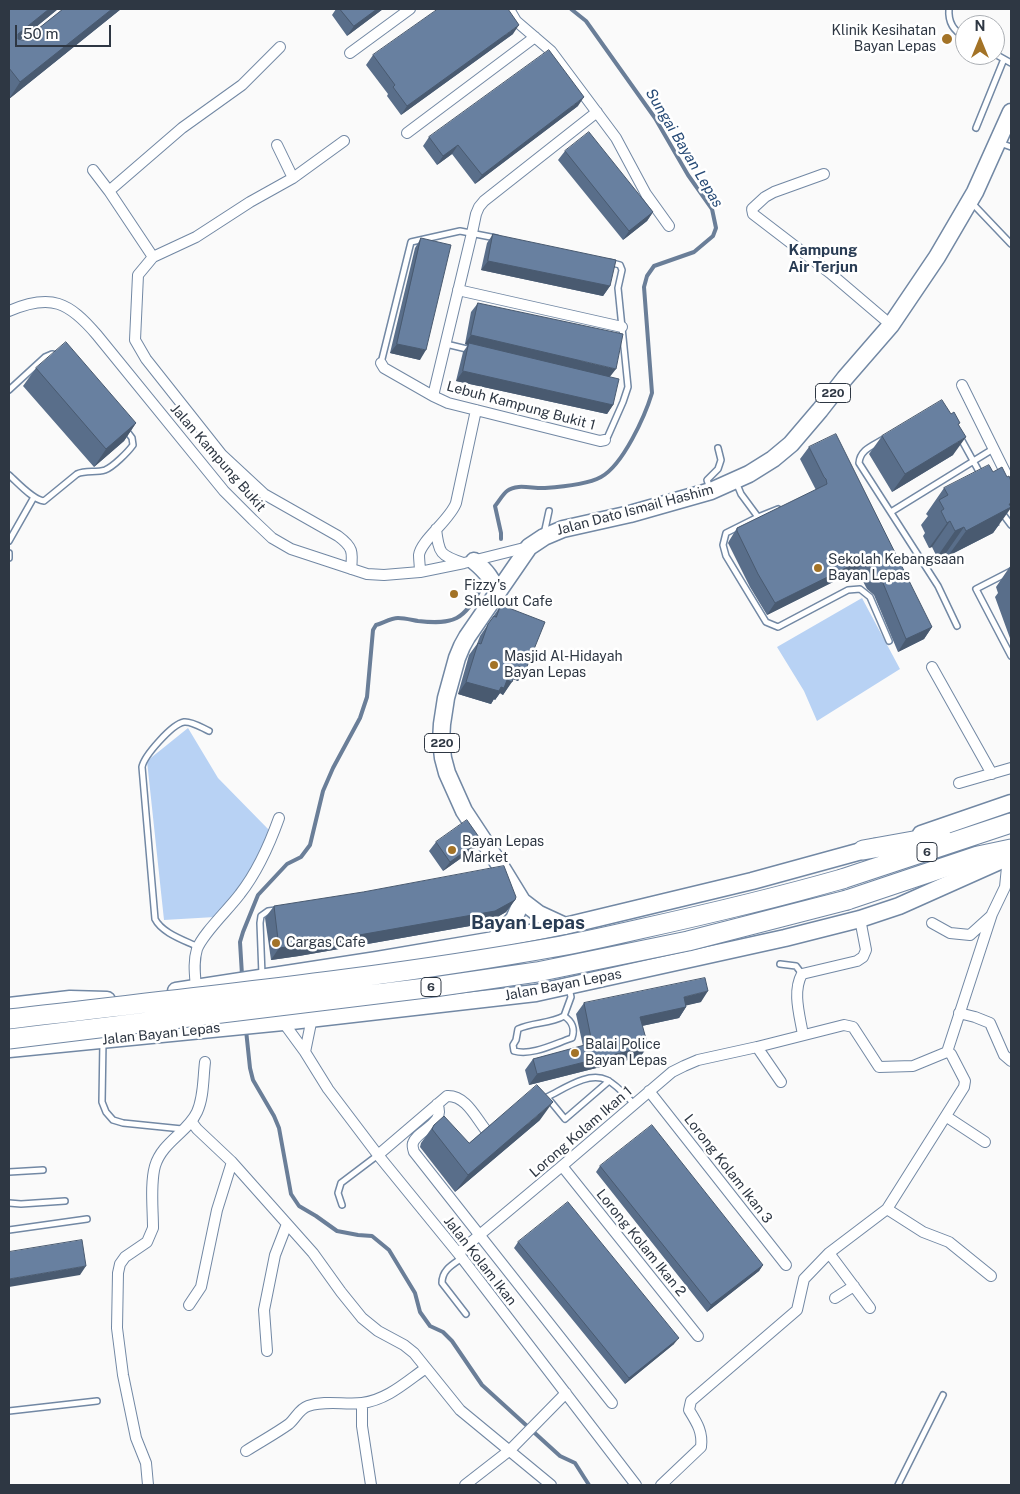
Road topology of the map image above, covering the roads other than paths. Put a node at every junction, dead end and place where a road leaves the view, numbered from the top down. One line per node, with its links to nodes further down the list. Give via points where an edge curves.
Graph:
1 (410, 9): 7 (street)
2 (509, 9): 5 (street, via 516,21)
3 (948, 9): 4 (lane, via 948,17)
4 (955, 30)
5 (535, 37): 9 (street, via 551,51); 12 (street)
6 (280, 47): 19 (street, via 242,85 182,128)
7 (350, 52)
8 (1002, 65): 11 (lane)
9 (597, 112): 21 (street); 22 (street, via 484,201 479,207)
10 (1011, 112): 14 (main road, Jalan Dato Ismail Hashim / 220)
11 (976, 128)
12 (407, 133)
13 (344, 141): 18 (street)
14 (1005, 144): 20 (main road, Jalan Dato Ismail Hashim / 220)
15 (277, 145): 18 (street)
16 (93, 170): 19 (street)
17 (824, 174): 29 (street, via 774,192 752,212)
18 (293, 178): 25 (street, via 196,237)
19 (109, 192): 25 (street)
20 (970, 201): 24 (lane); 29 (main road, Jalan Dato Ismail Hashim / 220, via 938,257)
21 (669, 226)
22 (472, 233): 23 (lane); 27 (street); 34 (lane, via 457,232 411,242)
23 (501, 240)
24 (1011, 244)
25 (153, 257): 67 (street, via 138,275 135,340 146,359 222,455 264,494 347,543 351,548)
26 (607, 262): 30 (lane, via 620,265 622,270 618,288)
27 (458, 290): 30 (street); 31 (street)
28 (9, 311): 67 (street, Jalan Kampung Bukit, via 41,301 56,302 77,313 224,491 272,538 291,549)
29 (891, 325): 50 (main road, Jalan Dato Ismail Hashim / 220, via 791,444 749,474)
30 (622, 327): 37 (lane)
31 (445, 344): 32 (lane); 39 (street)
32 (474, 350)
33 (59, 355): 38 (lane, via 45,357)
34 (381, 363): 39 (street, Lebuh Kampung Bukit 1, via 384,368)
35 (618, 385): 37 (lane)
36 (962, 385): 46 (street)
37 (628, 387): 44 (lane)
38 (9, 390)
39 (432, 396): 40 (street, Lebuh Kampung Bukit 1)
40 (476, 410): 44 (street, Lebuh Kampung Bukit 1); 60 (street, via 456,503)
41 (120, 423): 53 (lane, via 132,438 133,445 111,467 76,474 44,502)
42 (958, 435): 47 (lane)
43 (888, 437): 57 (lane, via 865,450 859,463)
44 (605, 440)
45 (718, 448): 52 (lane, via 721,460 718,469 706,480)
46 (993, 449): 47 (lane); 51 (street)
47 (973, 461): 49 (lane); 57 (lane)
48 (9, 475): 53 (lane)
49 (983, 478)
50 (735, 480): 52 (main road, Jalan Dato Ismail Hashim / 220); 58 (lane)
51 (1010, 480)
52 (711, 491): 61 (main road, Jalan Dato Ismail Hashim / 220, via 630,514 563,528)
53 (34, 497): 62 (lane)
54 (998, 504): 59 (lane)
55 (782, 507): 58 (lane)
56 (549, 511): 61 (lane)
57 (891, 512): 71 (lane, via 938,586)
58 (758, 517): 72 (lane, via 726,533 723,545 726,556 766,622 778,628 848,590 860,589 870,596)
59 (1011, 524)
60 (436, 529): 66 (street, via 441,552 446,557); 69 (street, via 419,555)
61 (544, 537): 63 (main road, Jalan Dato Ismail Hashim / 220)
62 (9, 542)
63 (529, 547): 66 (street, Jalan Kampung Bukit); 70 (main road, Jalan Dato Ismail Hashim / 220)
64 (9, 553): 65 (lane)
65 (9, 558)
66 (469, 562): 69 (street, Jalan Kampung Bukit); 70 (main road, via 489,575)
67 (351, 569): 69 (street, Jalan Kampung Bukit, via 384,575)
68 (1011, 571): 73 (lane, via 976,589)
69 (420, 572)
70 (497, 594): 84 (main road, Jalan Dato Ismail Hashim / 220, via 467,636 457,658 443,711 441,741 447,772 464,811 499,871)
71 (958, 626)
72 (889, 641)
73 (1011, 656)
74 (932, 667): 77 (street)
75 (209, 731): 91 (lane, via 186,722 180,723 145,758 142,767 155,919 166,930)
76 (1011, 768): 77 (street)
77 (992, 774): 78 (street)
78 (959, 783)
79 (1011, 803): 82 (main road)
80 (279, 818): 91 (street, via 256,871)
81 (1011, 821): 82 (highway); 107 (highway, 6, bridge, via 842,879 686,919 544,949 438,967)
82 (863, 850): 89 (main road, via 752,881)
83 (1010, 854): 86 (street, via 1005,887); 87 (main road, Jalan Bayan Lepas, via 899,906); 110 (highway, Jalan Bayan Lepas / 6, bridge, via 978,856 847,900 688,941 537,972)
84 (522, 901): 89 (main road, Jalan Dato Ismail Hashim / 220); 90 (main road, via 514,920)
85 (287, 909): 96 (lane, via 268,911 261,916)
86 (992, 914): 88 (street, via 970,935 950,933); 102 (street)
87 (860, 919): 95 (street, via 866,950 863,956 857,961); 97 (main road, Jalan Bayan Lepas)
88 (932, 923)
89 (564, 926): 90 (main road)
90 (494, 940): 92 (main road)
91 (198, 947): 98 (street, via 194,959)
92 (377, 960): 93 (main road); 101 (main road, via 370,976 369,990)
93 (348, 964): 96 (main road); 104 (main road, via 361,982 360,998)
94 (780, 964): 95 (lane, via 796,966)
95 (802, 974): 109 (street, via 797,994)
96 (257, 978): 98 (main road)
97 (569, 985): 101 (main road, Jalan Bayan Lepas, via 536,992); 105 (lane, via 571,997)
98 (196, 988): 99 (main road)
99 (107, 1000): 100 (main road, via 70,999); 103 (main road)
100 (9, 1006)
101 (382, 1010): 104 (main road, Jalan Bayan Lepas)
102 (959, 1013): 115 (street); 116 (street, via 990,1023 1004,1055)
103 (9, 1014)
104 (353, 1014): 106 (main road, Jalan Bayan Lepas)
105 (564, 1016): 105 (lane, via 518,1029 512,1046 514,1050 522,1053 572,1038 574,1031 570,1020)
106 (312, 1018): 108 (main road, Jalan Bayan Lepas); 114 (street)
107 (9, 1019)
108 (283, 1022): 111 (main road, Jalan Bayan Lepas); 114 (street, Jalan Kolam Ikan)
109 (803, 1035): 112 (street, Lorong Kolam Ikan 1); 115 (street, Lorong Kolam Ikan 1, via 844,1025 853,1027 879,1067 913,1066)
110 (9, 1039)
111 (104, 1040): 113 (main road, Jalan Bayan Lepas); 125 (lane, via 102,1102 113,1120)
112 (757, 1047): 119 (street); 120 (street, Lorong Kolam Ikan 1, via 698,1060 672,1072)
113 (9, 1049)
114 (305, 1052): 128 (street, Jalan Kolam Ikan, via 328,1089)
115 (947, 1052): 123 (street, via 951,1054 965,1084)
116 (1011, 1061)
117 (205, 1062): 124 (street, via 200,1104)
118 (609, 1081): 118 (lane, via 585,1079 547,1097 565,1119); 122 (lane)
119 (781, 1082)
120 (649, 1090): 122 (street, Lorong Kolam Ikan 1); 143 (street, Lorong Kolam Ikan 3)
121 (437, 1104): 126 (street, via 447,1096 462,1099); 128 (street); 140 (street, via 440,1109 438,1118 412,1146)
122 (635, 1104): 130 (street, Lorong Kolam Ikan 1)
123 (947, 1117): 127 (street); 136 (street)
124 (191, 1121): 125 (street); 129 (street)
125 (182, 1129): 161 (street, via 164,1148 155,1167 151,1235 147,1242 125,1257 118,1273 117,1328 123,1375 136,1438 146,1463)
126 (485, 1129)
127 (985, 1142)
128 (378, 1155): 135 (lane, via 341,1183 338,1193); 142 (street, Jalan Kolam Ikan)
129 (232, 1162): 138 (street); 147 (street, via 200,1287)
130 (562, 1166): 140 (street, Lorong Kolam Ikan 1); 150 (street, Lorong Kolam Ikan 2)
131 (43, 1170): 132 (lane)
132 (9, 1172)
133 (65, 1201): 134 (lane)
134 (9, 1203)
135 (342, 1205)
136 (887, 1209): 141 (street); 144 (street, via 923,1232 948,1242)
137 (87, 1219): 139 (lane)
138 (287, 1224): 151 (street, via 275,1255 264,1310); 152 (street, via 362,1318 404,1345)
139 (9, 1230)
140 (480, 1235): 142 (street, Lorong Kolam Ikan 1); 157 (street)
141 (829, 1253): 145 (street); 166 (street, via 804,1279 797,1310 691,1401 688,1410 699,1426 701,1447)
142 (460, 1256): 149 (lane, via 445,1272 442,1283); 153 (street, Jalan Kolam Ikan)
143 (786, 1265)
144 (991, 1276)
145 (854, 1286): 146 (street); 148 (street)
146 (835, 1298)
147 (189, 1305)
148 (870, 1308)
149 (466, 1314)
150 (698, 1336)
151 (266, 1351)
152 (426, 1368): 156 (street, via 389,1394); 159 (street, via 460,1410)
153 (566, 1393): 159 (street); 165 (street, Jalan Kolam Ikan)
154 (943, 1395): 167 (lane)
155 (97, 1401): 158 (lane)
156 (362, 1403): 160 (street, via 322,1403 304,1408 291,1423); 162 (street, via 362,1426)
157 (612, 1403)
158 (9, 1411)
159 (510, 1450): 163 (street); 164 (street)
160 (246, 1451)
161 (148, 1485)
162 (371, 1485)
163 (465, 1485)
164 (551, 1485)
165 (636, 1485)
166 (661, 1485)
167 (898, 1485)

